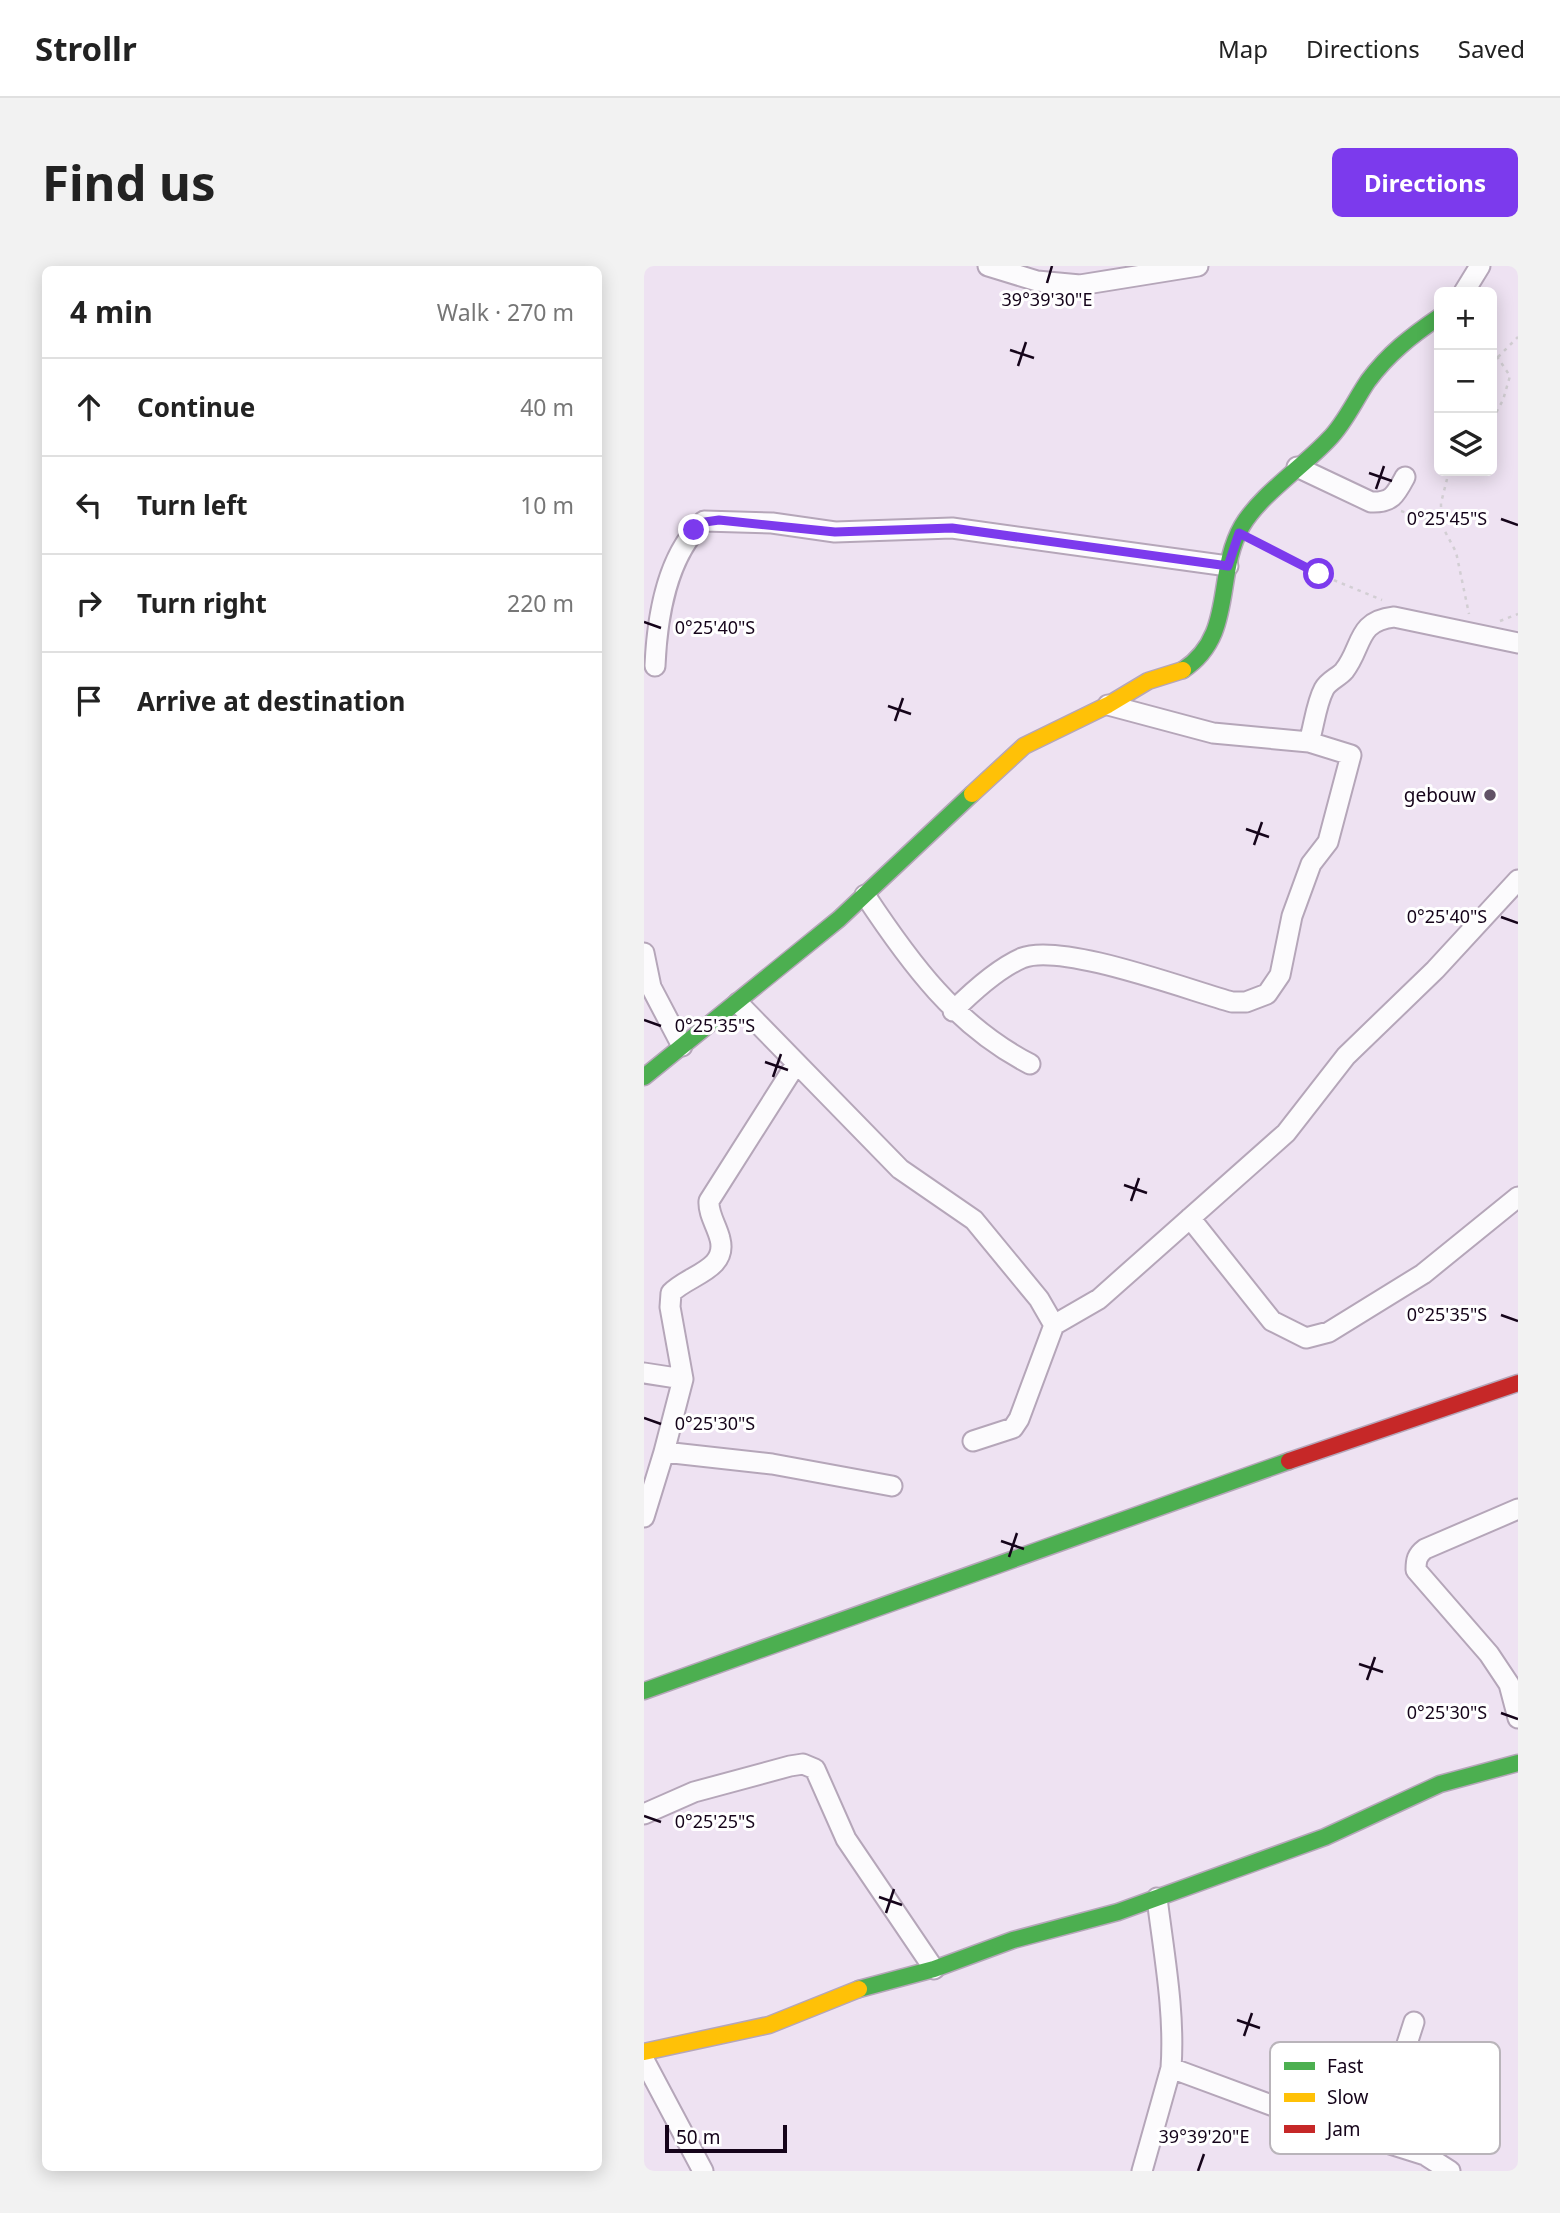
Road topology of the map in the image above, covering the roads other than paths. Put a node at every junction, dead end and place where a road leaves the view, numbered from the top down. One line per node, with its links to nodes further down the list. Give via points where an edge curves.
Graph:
1 (988, 266): 4 (street, via 1058,285)
2 (1198, 266): 4 (street)
3 (1480, 266): 5 (street)
4 (1167, 268)
5 (1467, 287)
6 (1434, 320): 7 (street, via 1398,345 1368,380 1331,438)
7 (1297, 467): 8 (street, via 1371,502 1394,497); 9 (street, via 1239,533)
8 (1405, 477)
9 (1228, 566): 11 (street, via 952,528 835,532 772,523 705,522 685,544 664,598); 12 (street, via 1219,621 1199,660 1148,681)
10 (1518, 643): 13 (street, via 1394,617 1379,619 1363,635 1345,670 1324,687)
11 (655, 666)
12 (1108, 705): 13 (street, via 1213,733); 15 (street, via 1024,746)
13 (1309, 742): 18 (street, via 1351,755 1328,842 1304,880 1280,975 1267,994 1232,1002 1077,958 1024,957)
14 (1518, 880): 24 (street, via 1436,970 1346,1056 1286,1133)
15 (864, 895): 17 (street); 18 (street, via 900,948)
16 (644, 953): 19 (street, via 651,987)
17 (738, 1003): 19 (street); 20 (street)
18 (953, 1011): 21 (street, via 998,1048)
19 (682, 1046): 22 (street)
20 (796, 1064): 25 (street, via 900,1169 974,1220 1039,1298); 27 (street, via 709,1200 722,1248 720,1256 671,1293)
21 (1030, 1064)
22 (644, 1077)
23 (1518, 1197): 24 (street, via 1423,1273 1329,1332 1306,1338 1272,1321)
24 (1190, 1217): 25 (street, via 1099,1299)
25 (1054, 1325): 29 (street, via 1013,1428)
26 (644, 1373): 27 (street)
27 (683, 1379): 30 (street)
28 (1518, 1384): 34 (street, via 1211,1488)
29 (973, 1441)
30 (664, 1452): 31 (street, via 772,1464); 33 (street)
31 (892, 1486)
32 (1518, 1509): 35 (street, via 1418,1553 1416,1570 1489,1654 1509,1684)
33 (644, 1517)
34 (644, 1691)
35 (1518, 1718)
36 (1518, 1763): 38 (street, via 1440,1784 1325,1837)
37 (644, 1814): 39 (street, via 694,1792 790,1766 803,1764 815,1769 846,1839)
38 (1157, 1898): 39 (street, via 1013,1940); 44 (street, via 1172,2023)
39 (934, 1969): 42 (street, via 856,1990 769,2025)
40 (1414, 2022): 41 (street)
41 (1408, 2042)
42 (644, 2052)
43 (644, 2060): 47 (street)
44 (1171, 2068): 45 (street); 48 (street)
45 (1270, 2105)
46 (1422, 2154): 49 (street)
47 (703, 2171)
48 (1142, 2171)
49 (1450, 2171)

